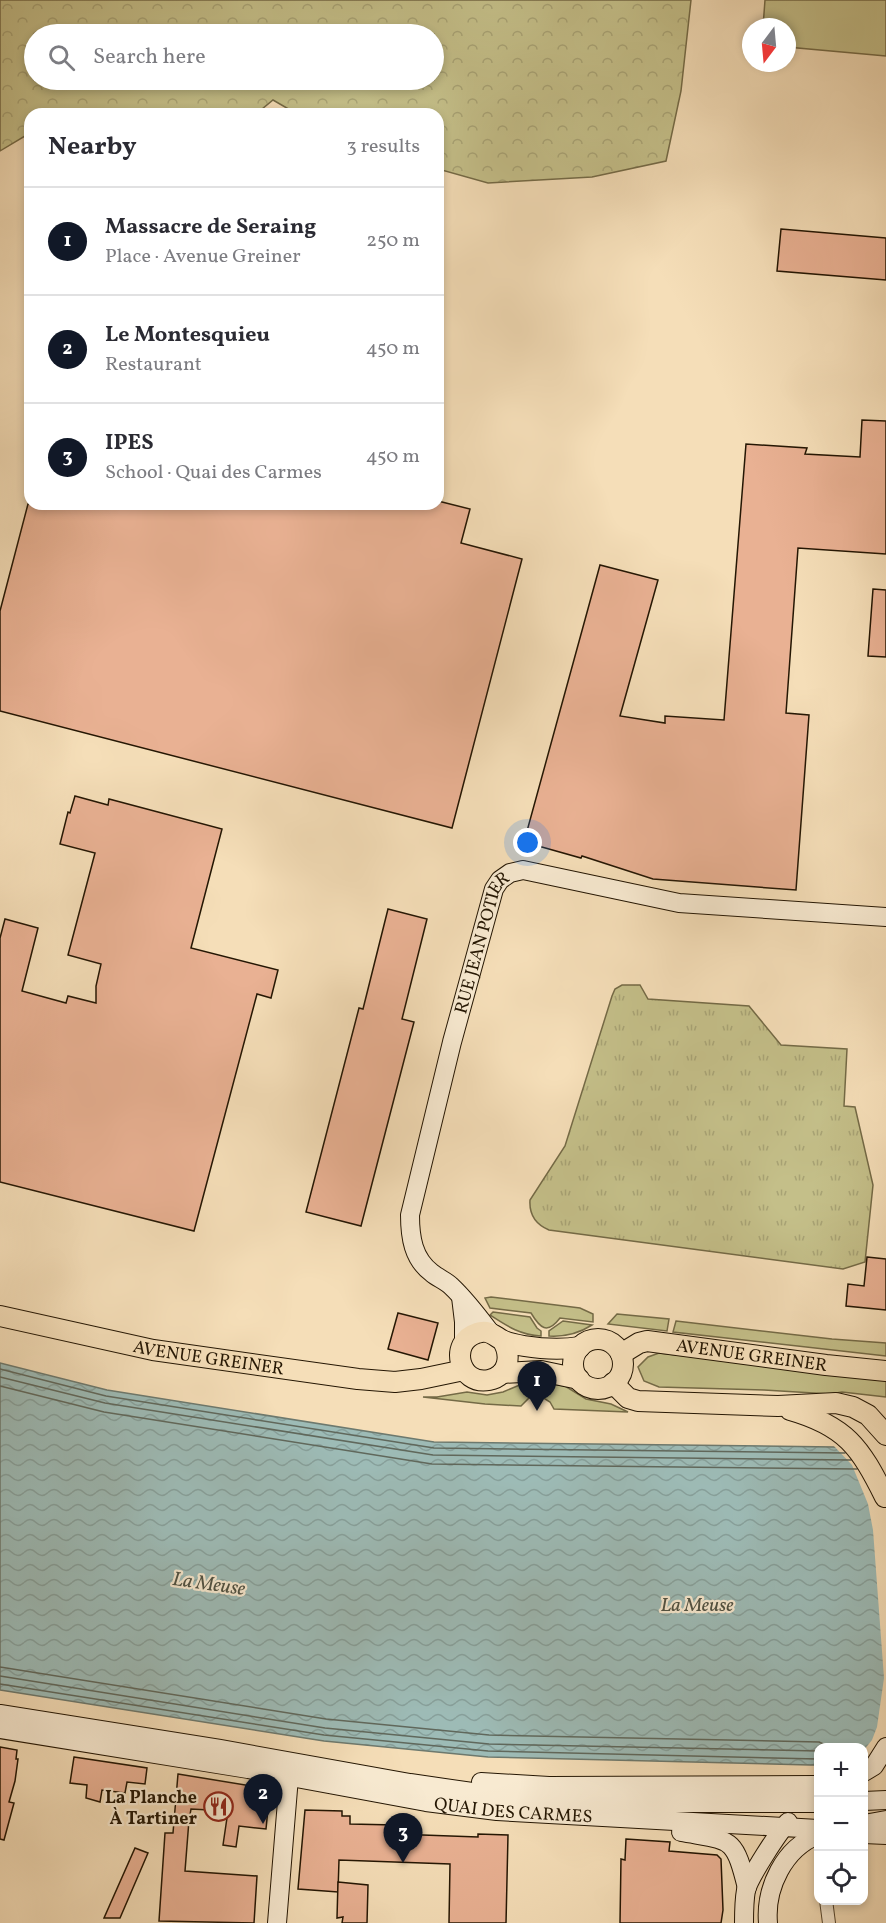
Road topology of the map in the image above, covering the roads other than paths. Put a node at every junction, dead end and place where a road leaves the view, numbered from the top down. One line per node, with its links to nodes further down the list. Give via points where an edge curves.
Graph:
1 (886, 917): 2 (main road, RUE JEAN POTIER, via 689,904 524,870 500,880 475,954 410,1215 410,1237 419,1260)
2 (461, 1297): 4 (main road, RUE JEAN POTIER); 7 (main road)
3 (0, 1316): 7 (main road, AVENUE GREINER, via 153,1350 358,1379 421,1379)
4 (496, 1336): 5 (main road, via 524,1346 560,1350); 7 (main road, via 475,1333); 9 (main road, via 508,1353)
5 (580, 1347): 6 (main road, via 602,1339 617,1347); 10 (main road, via 573,1363)
6 (621, 1354): 8 (main road, AVENUE GREINER, via 647,1341); 11 (main road, via 622,1371)
7 (462, 1357): 9 (main road, via 469,1376 482,1381)
8 (886, 1371)
9 (502, 1373): 10 (main road, via 541,1371)
10 (579, 1379): 11 (main road, via 599,1388)
11 (613, 1383): 12 (main road, via 628,1398 638,1401)
12 (778, 1406): 13 (main road, via 836,1403 853,1407); 14 (main road, via 823,1422 852,1443)
13 (886, 1435)
14 (886, 1498)
15 (0, 1714): 20 (main road, via 384,1779 410,1776)
16 (0, 1729): 19 (main road, QUAI DES CARMES)
17 (886, 1747): 18 (main road)
18 (870, 1768)
19 (289, 1777): 24 (main road, QUAI DES CARMES, via 497,1811); 34 (main road)
20 (814, 1797)
21 (814, 1799): 27 (main road)
22 (886, 1800): 23 (main road)
23 (868, 1801)
24 (614, 1818): 27 (main road, QUAI DES CARMES); 32 (main road, via 717,1838 730,1844 740,1859)
25 (886, 1820): 26 (main road)
26 (868, 1823)
27 (782, 1828): 28 (main road, QUAI DES CARMES); 32 (main road)
28 (814, 1829)
29 (868, 1834): 30 (main road)
30 (886, 1835)
31 (814, 1838): 36 (main road, via 797,1847 775,1879 768,1901)
32 (747, 1888): 35 (main road)
33 (827, 1905): 37 (street)
34 (277, 1923)
35 (744, 1923)
36 (768, 1923)
37 (829, 1923)

